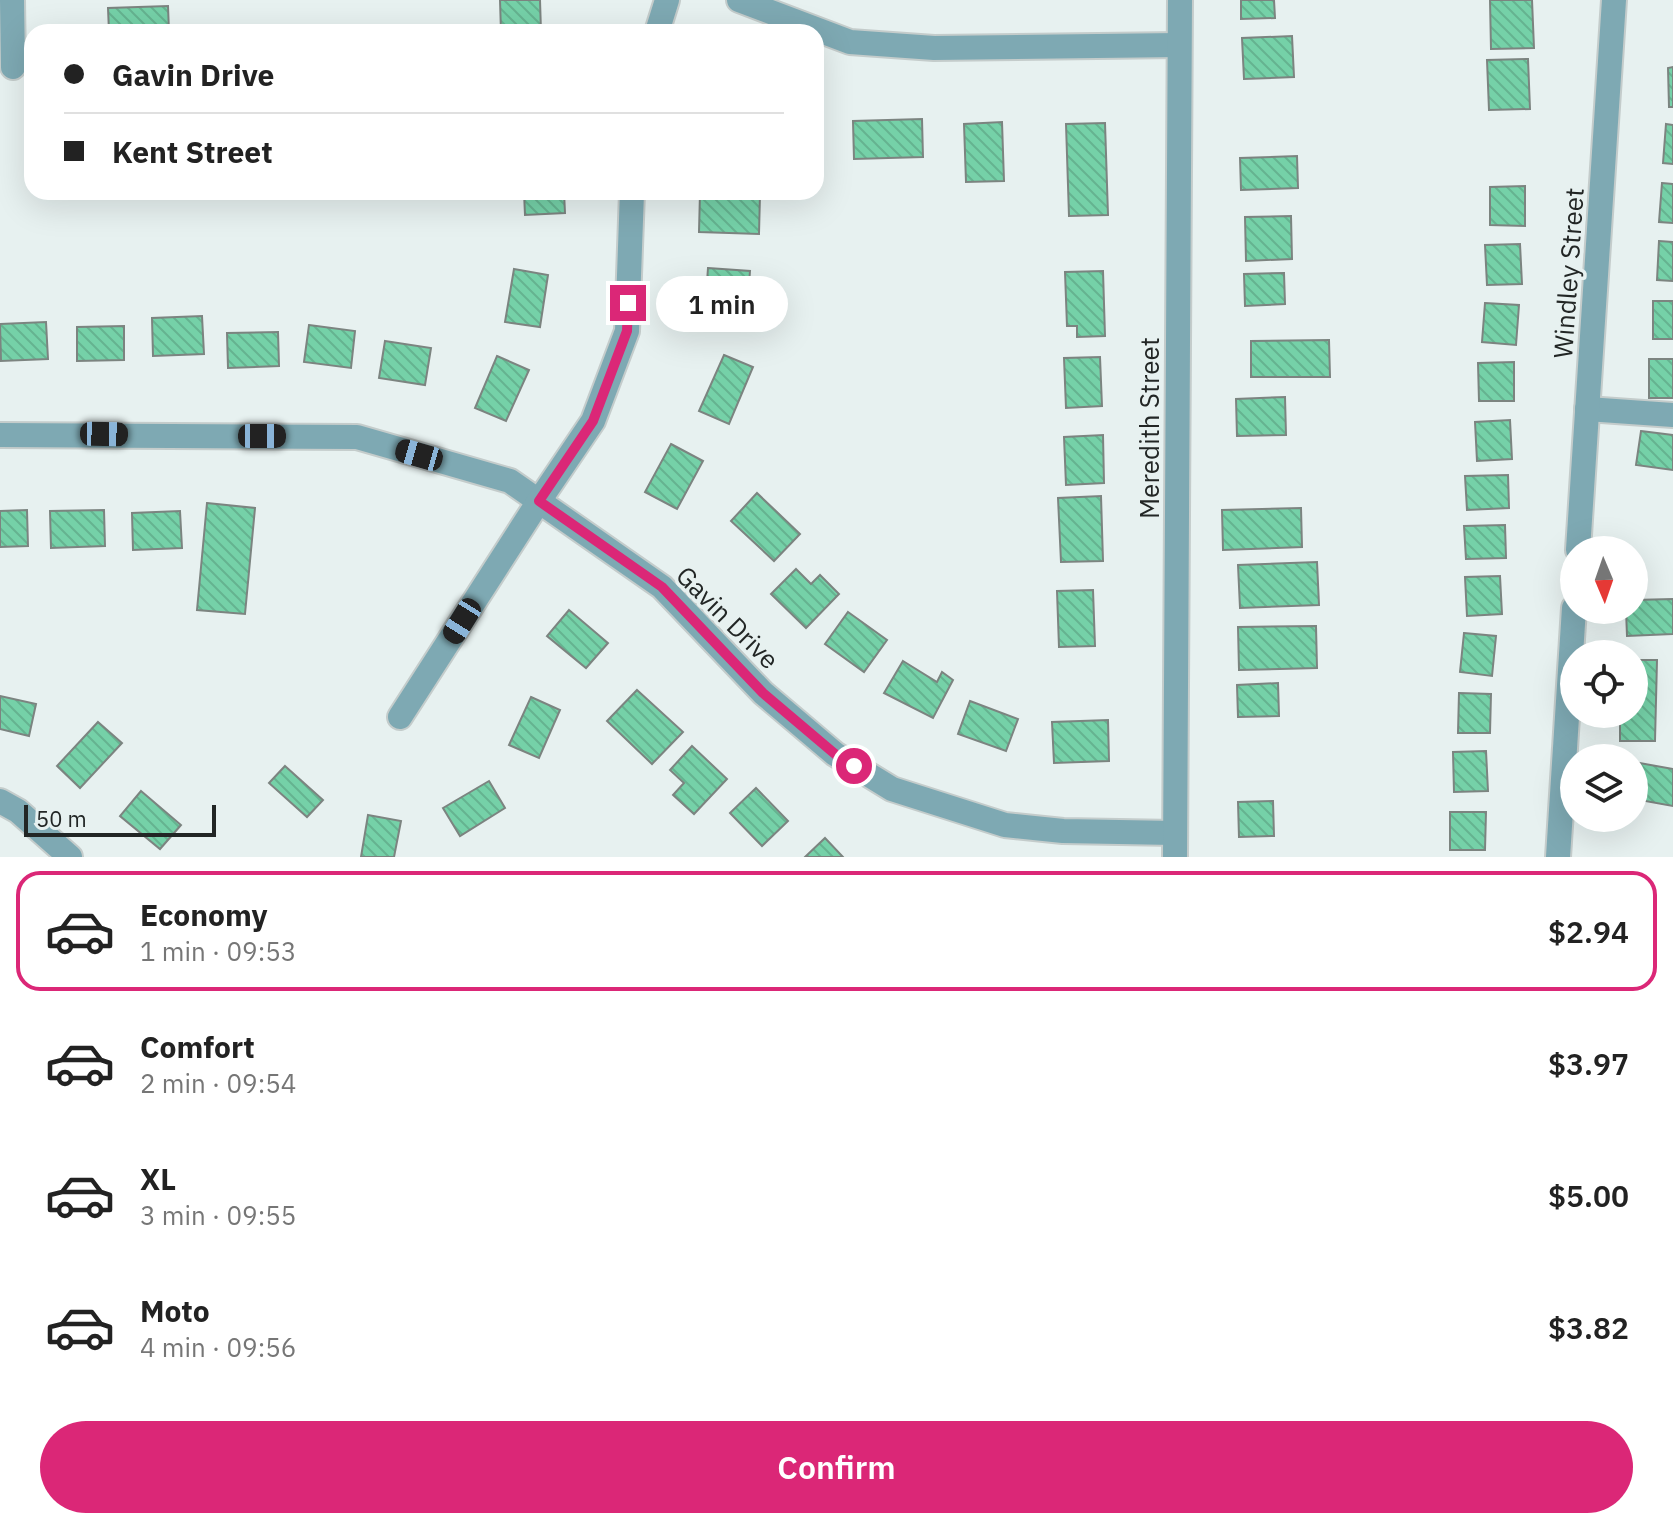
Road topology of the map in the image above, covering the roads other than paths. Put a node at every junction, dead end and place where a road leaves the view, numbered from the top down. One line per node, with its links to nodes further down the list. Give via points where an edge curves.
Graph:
1 (12, 0): 10 (street)
2 (667, 0): 6 (street)
3 (739, 0): 7 (street)
4 (1180, 0): 9 (street, Meredith Street)
5 (1614, 0): 12 (street, Windley Street)
6 (660, 24)
7 (802, 24)
8 (824, 32): 9 (street, via 850,42 934,48)
9 (1179, 45): 20 (street, Meredith Street)
10 (13, 67)
11 (632, 200): 15 (street, via 627,331 593,421)
12 (1587, 409): 13 (street); 16 (street, Windley Street)
13 (1673, 415)
14 (0, 435): 15 (street, Gavin Drive, via 357,437 510,481)
15 (539, 501): 18 (street); 20 (street, Gavin Drive, via 662,587 763,693 835,754 892,789 1005,825)
16 (1579, 536)
17 (1573, 624): 22 (street)
18 (400, 717)
19 (0, 801): 21 (street)
20 (1175, 845)
21 (70, 857)
22 (1558, 857)

